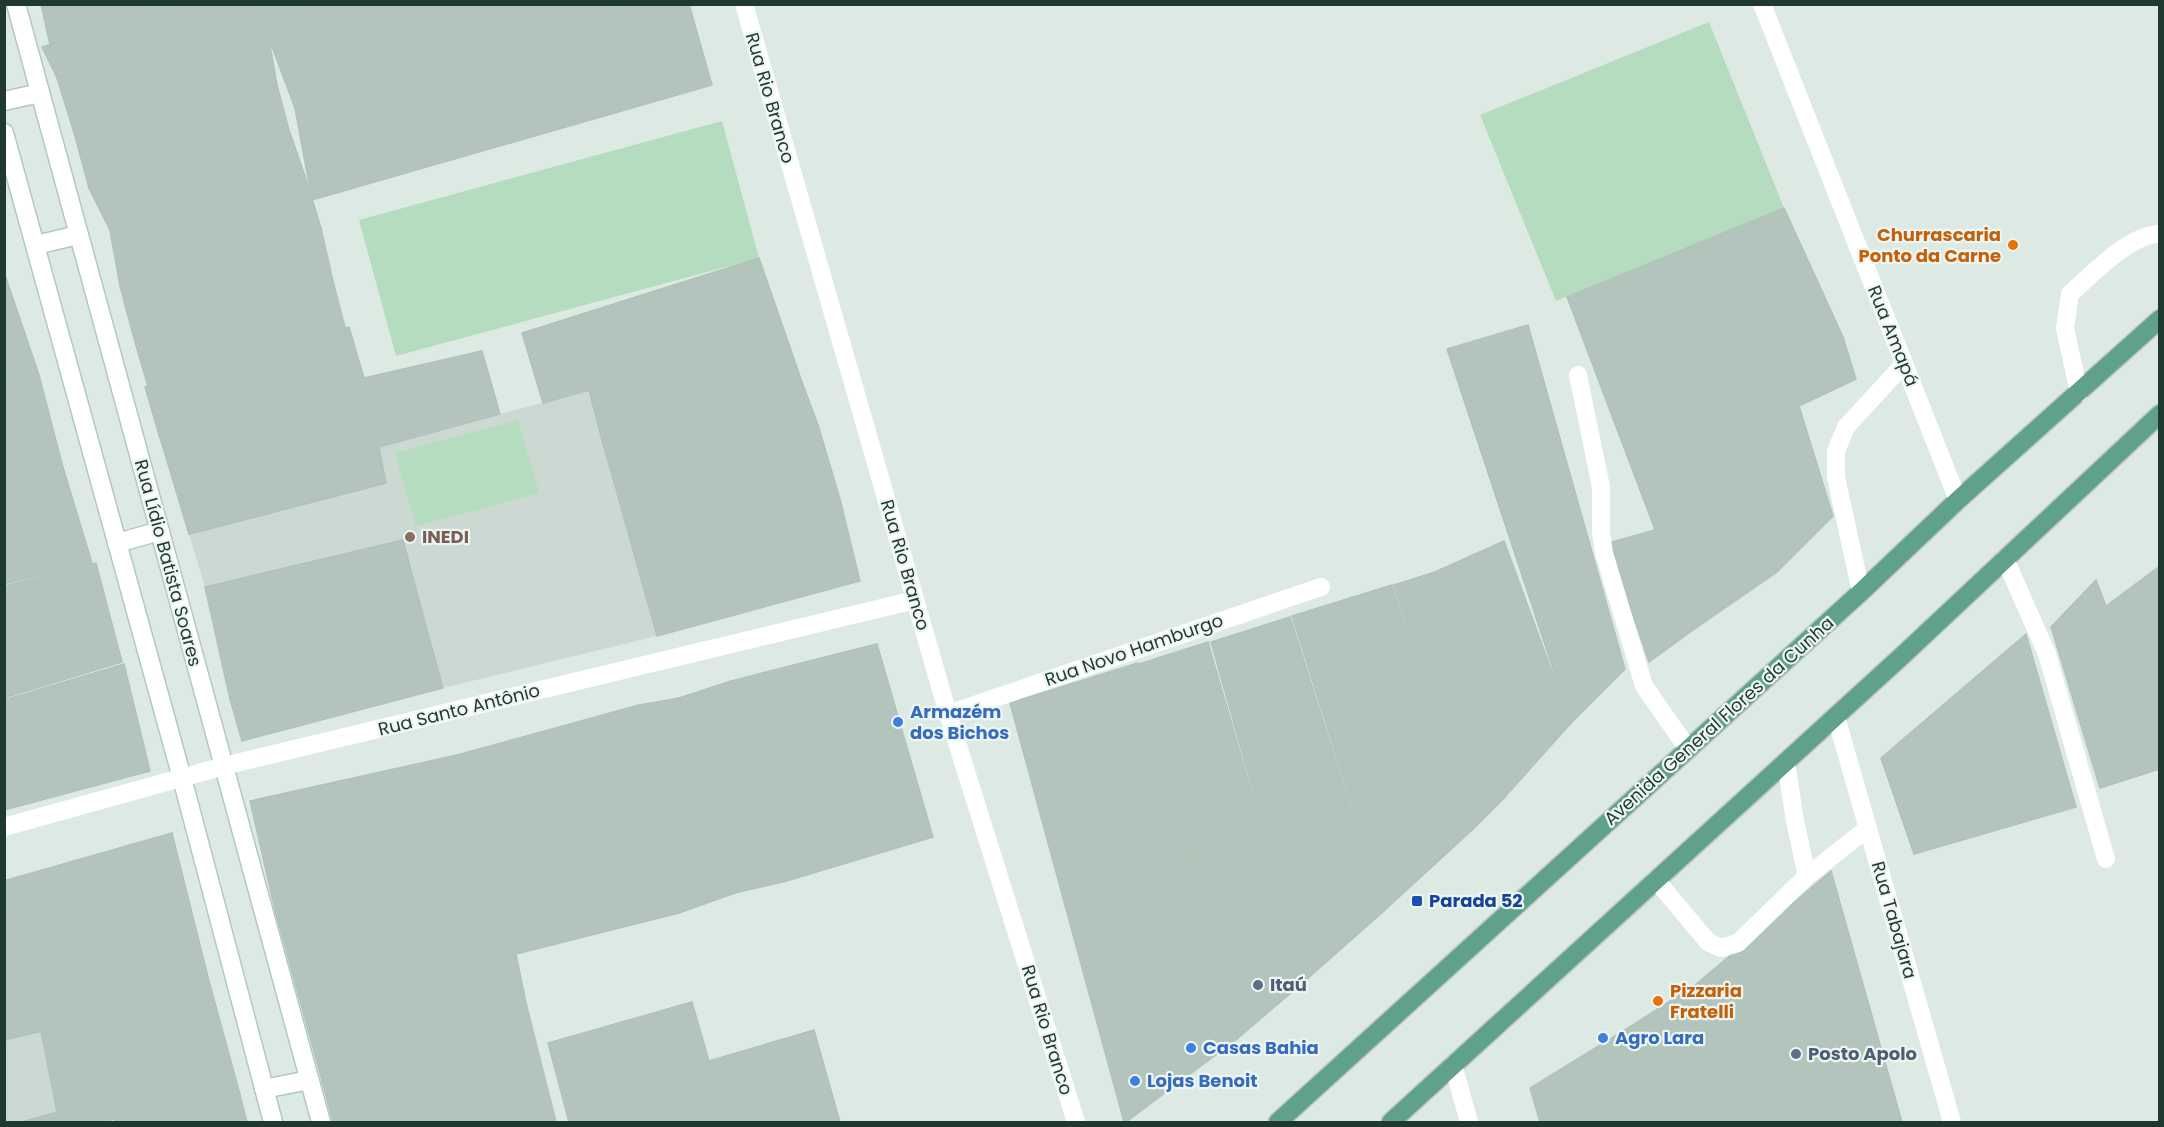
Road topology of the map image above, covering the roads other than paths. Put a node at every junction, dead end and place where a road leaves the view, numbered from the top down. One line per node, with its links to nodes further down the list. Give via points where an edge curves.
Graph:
1 (16, 4): 4 (street, Rua Lídio Batista Soares)
2 (744, 4): 21 (street, Rua Rio Branco)
3 (1762, 4): 11 (street, Rua Amapá)
4 (40, 93): 5 (street); 8 (street, Rua Lídio Batista Soares)
5 (4, 101)
6 (4, 134): 9 (street)
7 (2160, 234): 13 (street, via 2120,249 2070,294 2065,328)
8 (78, 235): 9 (street); 16 (street, Rua Lídio Batista Soares)
9 (36, 246): 17 (street)
10 (2160, 320): 13 (main road, Avenida General Flores da Cunha)
11 (1904, 364): 15 (street, Rua Amapá); 20 (street, via 1846,427 1836,451 1836,477)
12 (1578, 375): 24 (street, via 1601,487 1604,553 1644,686)
13 (2079, 393): 15 (main road, Avenida General Flores da Cunha)
14 (2160, 414): 18 (main road)
15 (1958, 500): 20 (main road, Avenida General Flores da Cunha)
16 (160, 531): 17 (street); 26 (street, Rua Lídio Batista Soares)
17 (117, 543): 27 (street)
18 (2005, 559): 23 (main road); 30 (street, via 2047,654)
19 (1321, 586): 22 (street, Rua Novo Hamburgo)
20 (1861, 592): 24 (main road, Avenida General Flores da Cunha)
21 (915, 600): 22 (street, Rua Rio Branco); 26 (street, Rua Santo Antônio)
22 (948, 714): 38 (street, Rua Rio Branco)
23 (1836, 717): 25 (main road); 29 (street, Rua Tabajara)
24 (1688, 749): 39 (main road, Avenida General Flores da Cunha)
25 (1786, 762): 31 (street); 32 (main road)
26 (224, 766): 27 (street, Rua Santo Antônio); 34 (street, Rua Lídio Batista Soares)
27 (182, 778): 28 (street, Rua Santo Antônio); 35 (street)
28 (4, 827)
29 (1868, 828): 31 (street); 42 (street, Rua Tabajara)
30 (2106, 859)
31 (1807, 876): 32 (street, via 1738,943 1721,948 1708,942)
32 (1656, 880): 33 (main road)
33 (1453, 1065): 40 (main road); 41 (street)
34 (309, 1080): 35 (street); 37 (street, Rua Lídio Batista Soares)
35 (264, 1089): 36 (street)
36 (273, 1122)
37 (321, 1122)
38 (1076, 1122)
39 (1278, 1122)
40 (1391, 1122)
41 (1469, 1122)
42 (1952, 1122)

